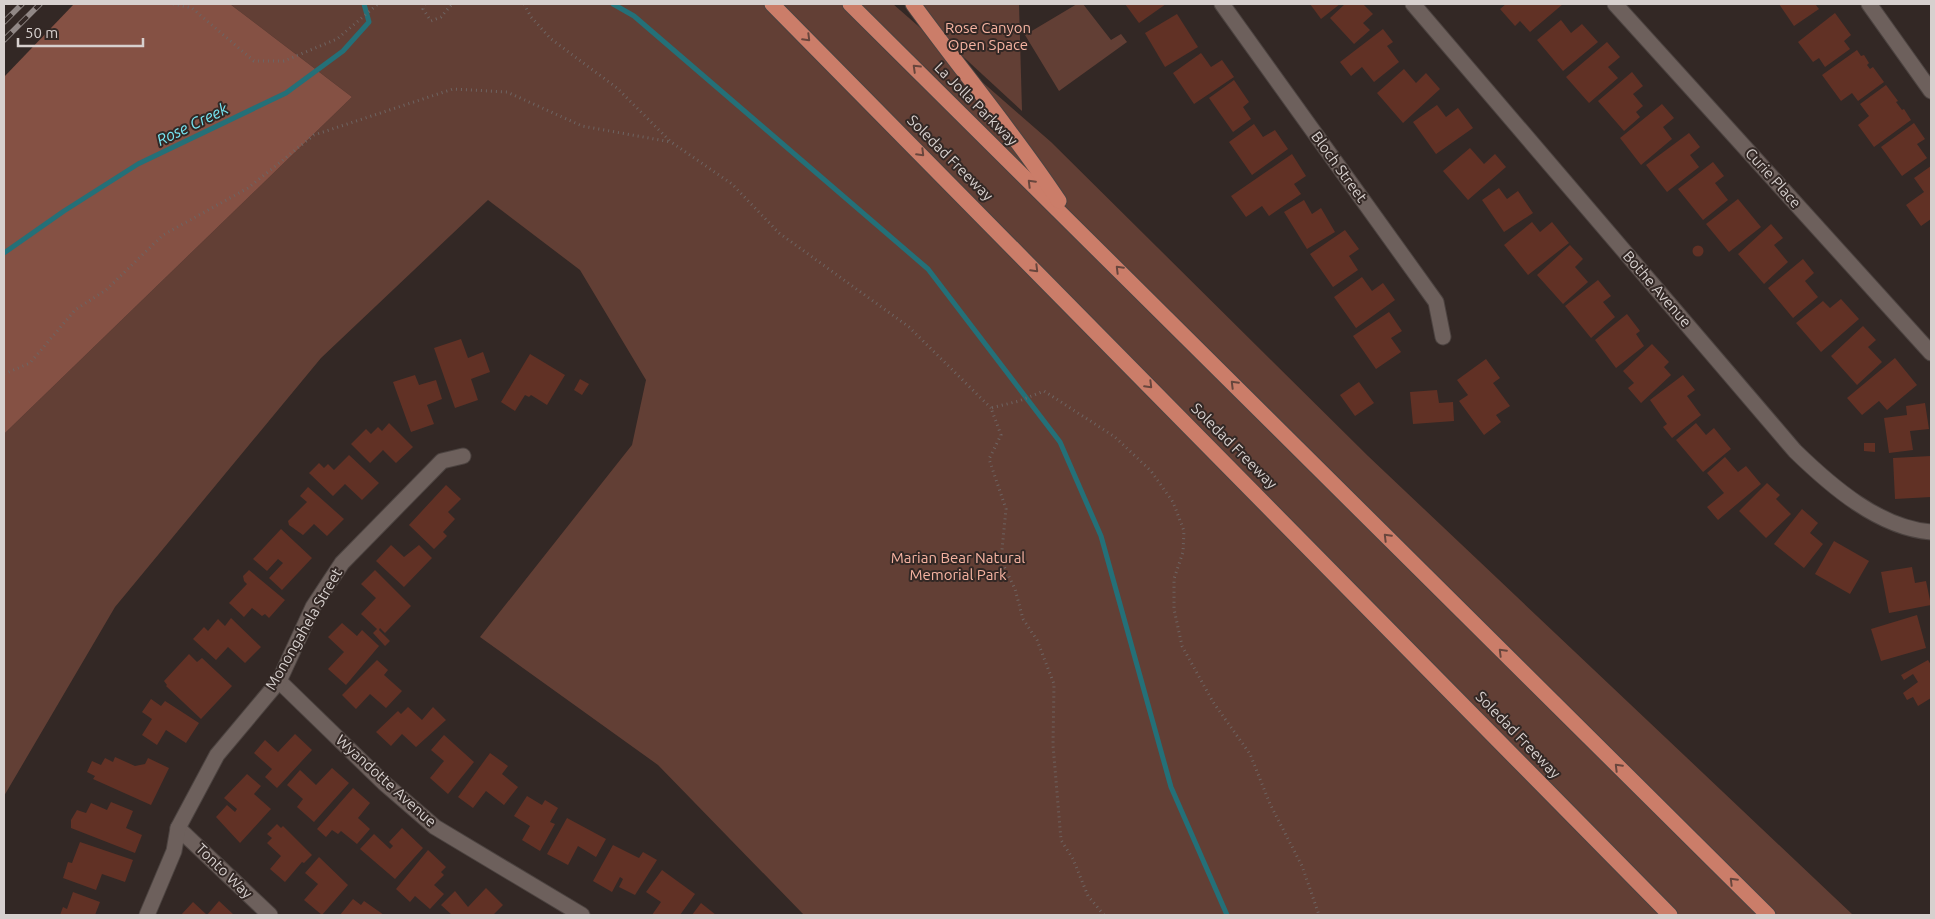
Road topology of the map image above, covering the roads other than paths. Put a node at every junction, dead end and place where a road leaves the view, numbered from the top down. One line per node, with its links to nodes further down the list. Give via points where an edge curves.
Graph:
1 (772, 4): 19 (highway, Soledad Freeway, one-way to 19)
2 (850, 4): 9 (highway, La Jolla Parkway, one-way to 2)
3 (913, 4): 9 (highway, via 1032,161)
4 (1222, 4): 10 (street, Bloch Street, via 1436,302)
5 (1413, 4): 13 (street, Bothe Avenue, via 1795,451 1827,482 1869,512 1918,531)
6 (1615, 4): 11 (street, Curie Place)
7 (1869, 4): 8 (street)
8 (1931, 91)
9 (1078, 229): 20 (highway, one-way to 9)
10 (1444, 337)
11 (1931, 353)
12 (463, 456): 14 (street, Monongahela Street, via 442,461 342,562 313,607)
13 (1931, 532)
14 (278, 681): 15 (street, Monongahela Street, via 217,755); 18 (street, Wyandotte Avenue, via 384,783 435,827)
15 (178, 828): 16 (street, Monongahela Street, via 174,851); 17 (street, Tonto Way)
16 (147, 915)
17 (270, 915)
18 (582, 915)
19 (1670, 915)
20 (1768, 915)

